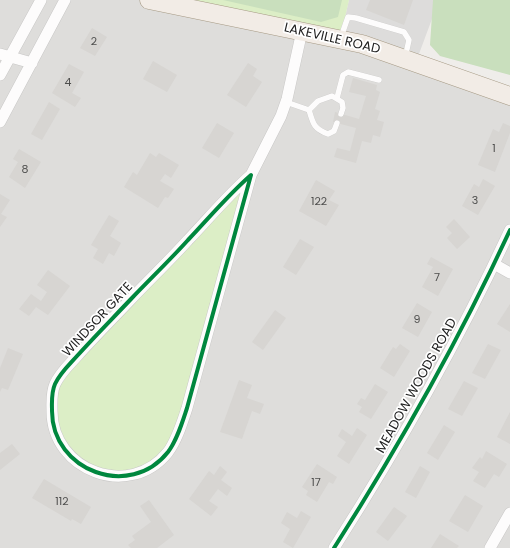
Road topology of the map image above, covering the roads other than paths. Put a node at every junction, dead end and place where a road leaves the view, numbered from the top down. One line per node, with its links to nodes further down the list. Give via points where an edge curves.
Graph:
1 (41, 0): 6 (street)
2 (65, 0): 8 (street)
3 (149, 0): 4 (main road, LAKEVILLE ROAD)
4 (302, 31): 5 (main road, LAKEVILLE ROAD); 13 (street, WINDSOR GATE)
5 (340, 39): 7 (main road, LAKEVILLE ROAD); 7 (lane, via 348,17 404,32 409,40)
6 (5, 55): 8 (street); 9 (street)
7 (405, 58): 11 (main road, LAKEVILLE ROAD)
8 (32, 63): 16 (street)
9 (0, 75)
10 (379, 80): 12 (lane, via 348,72 343,75)
11 (510, 96)
12 (338, 98): 14 (lane, via 325,97); 15 (lane, via 342,102)
13 (286, 102): 14 (lane); 18 (street, WINDSOR GATE, via 273,136)
14 (309, 110): 17 (lane, via 318,130 328,134 334,131)
15 (341, 114)
16 (0, 122)
17 (337, 123)
18 (251, 175): 18 (street, WINDSOR GATE, via 90,341 61,374 55,385 52,418 59,441 71,457 95,473 112,476 144,470 153,466 173,445 187,408)
19 (510, 230): 20 (street, MEADOW WOODS ROAD)
20 (494, 264): 21 (street); 23 (street, MEADOW WOODS ROAD, via 416,410)
21 (510, 273)
22 (510, 513): 24 (street)
23 (334, 548)
24 (490, 548)

